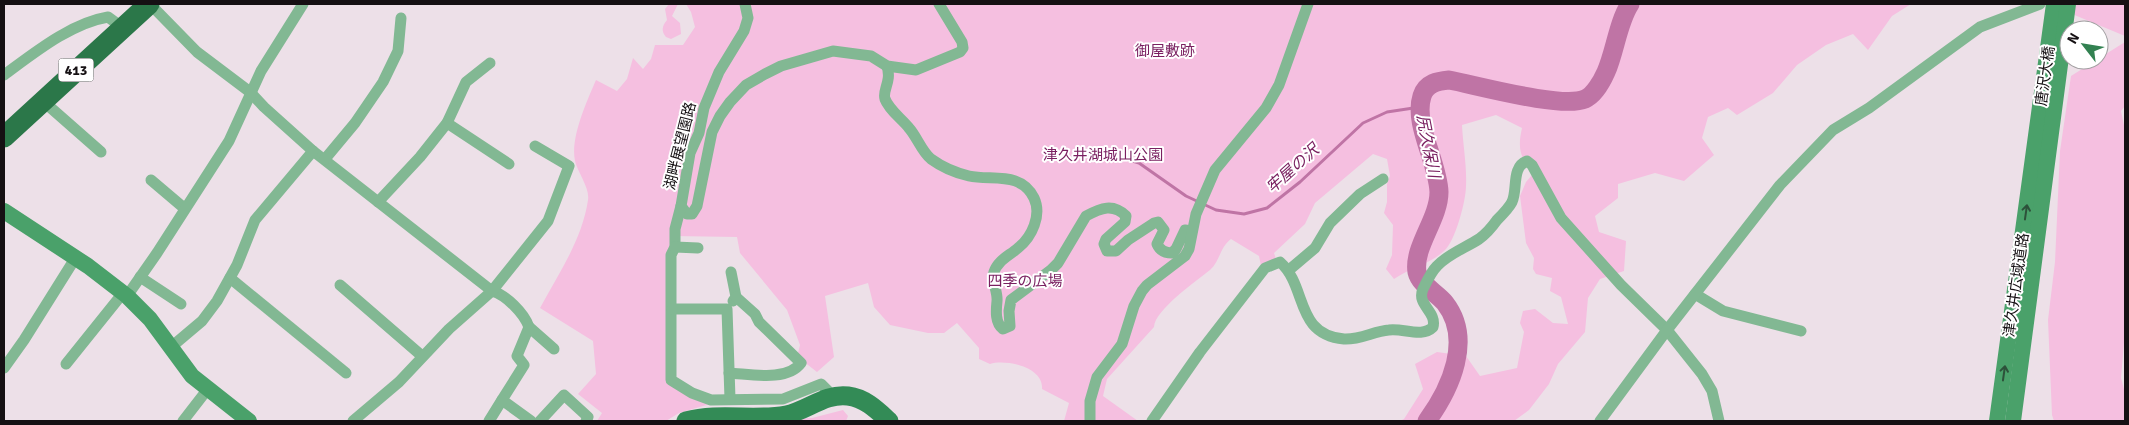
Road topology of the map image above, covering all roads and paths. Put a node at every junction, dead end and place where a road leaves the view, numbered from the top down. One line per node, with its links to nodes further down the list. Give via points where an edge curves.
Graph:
1 (149, 4): 10 (highway, 413); 14 (street, via 197,52)
2 (303, 4): 14 (street)
3 (745, 4): 28 (street, 湖畔展望園路, via 748,18 744,31 719,72 704,108 699,133 690,153)
4 (939, 4): 12 (street, via 964,48 916,70)
5 (1308, 4): 30 (street, via 1279,85 1262,113 1215,170)
6 (2040, 4): 41 (street, via 1980,27 1869,108 1833,130 1780,185)
7 (2054, 4): 19 (main road, 唐沢大橋)
8 (2068, 4): 19 (main road, 唐沢大橋)
9 (401, 18): 22 (street, via 398,51 383,82)
10 (123, 28): 13 (street, via 108,17 91,20 38,50); 15 (highway, 413)
11 (490, 63): 16 (street, via 466,82)
12 (888, 66): 28 (street, 湖畔展望園路, via 871,56 833,51 781,66 746,85 730,102 712,132 698,206 692,214); 30 (street, via 890,78 885,91 886,101 930,158 950,170 970,176 1014,180 1029,190 1034,198 1037,207 1034,226 1024,243 997,265 993,274 996,319 1003,329 1010,326 1010,305 1014,296 1058,263 1086,216 1109,206 1126,216 1125,222 1106,239 1106,251 1111,252 1154,223 1164,227 1157,244 1167,253 1176,249 1185,230)
13 (4, 75)
14 (250, 92): 20 (street); 27 (street, via 229,141)
15 (43, 101): 17 (highway, 413); 21 (street)
16 (447, 123): 23 (street); 26 (street)
17 (4, 137)
18 (535, 146): 39 (street, via 569,166 548,221)
19 (2041, 150): 73 (main road, 津久井広域道路, one-way to 19); 74 (main road, 津久井広域道路)
20 (313, 151): 22 (street); 37 (street, via 255,220)
21 (101, 152)
22 (325, 160): 26 (street)
23 (510, 164)
24 (1383, 179): 34 (street, via 1360,194 1330,223 1315,248)
25 (152, 180): 27 (street)
26 (378, 202): 39 (street)
27 (184, 208): 36 (street)
28 (680, 208): 31 (street)
29 (4, 211): 33 (main road)
30 (1192, 231): 69 (street, via 1185,256 1146,285 1138,298 1122,344 1094,384)
31 (675, 242): 32 (street); 44 (street, via 671,255)
32 (698, 248)
33 (76, 257): 40 (main road); 53 (street)
34 (1289, 270): 47 (street, via 1308,318 1321,332 1343,339 1390,330 1429,331 1433,317 1421,295 1430,276 1437,265 1479,238 1512,203 1517,173 1527,161 1567,226); 70 (street, via 1280,262 1264,268)
35 (731, 272): 42 (street)
36 (140, 277): 40 (street); 43 (street)
37 (230, 278): 49 (street, via 202,320); 54 (street)
38 (340, 285): 51 (street)
39 (492, 291): 46 (street, via 500,293 526,320); 51 (street)
40 (125, 294): 49 (main road, via 150,319); 52 (street)
41 (1695, 294): 47 (street); 48 (street, via 1722,311)
42 (736, 297): 45 (street); 55 (street, via 800,363 796,369 780,375)
43 (181, 304)
44 (672, 309): 45 (street); 58 (street, via 671,380 700,397)
45 (726, 309): 55 (street)
46 (528, 327): 50 (street); 59 (street, via 517,356 524,365)
47 (1667, 330): 71 (street); 72 (street, via 1712,391)
48 (1801, 331)
49 (170, 348): 56 (main road)
50 (554, 350)
51 (422, 356): 62 (street, via 399,382)
52 (66, 364)
53 (4, 368)
54 (346, 373)
55 (729, 373): 58 (street)
56 (207, 390): 60 (street); 61 (main road)
57 (833, 396): 58 (street, via 820,384 783,399); 67 (main road, via 784,415 714,416); 68 (main road, via 860,398)
58 (730, 399)
59 (502, 400): 63 (street); 64 (street)
60 (183, 421)
61 (249, 421)
62 (353, 421)
63 (489, 421)
64 (531, 421)
65 (540, 421): 66 (street, via 564,395 588,417)
66 (586, 421)
67 (686, 421)
68 (889, 421)
69 (1090, 421)
70 (1152, 421)
71 (1600, 421)
72 (1719, 421)
73 (1997, 421)
74 (2013, 421)

